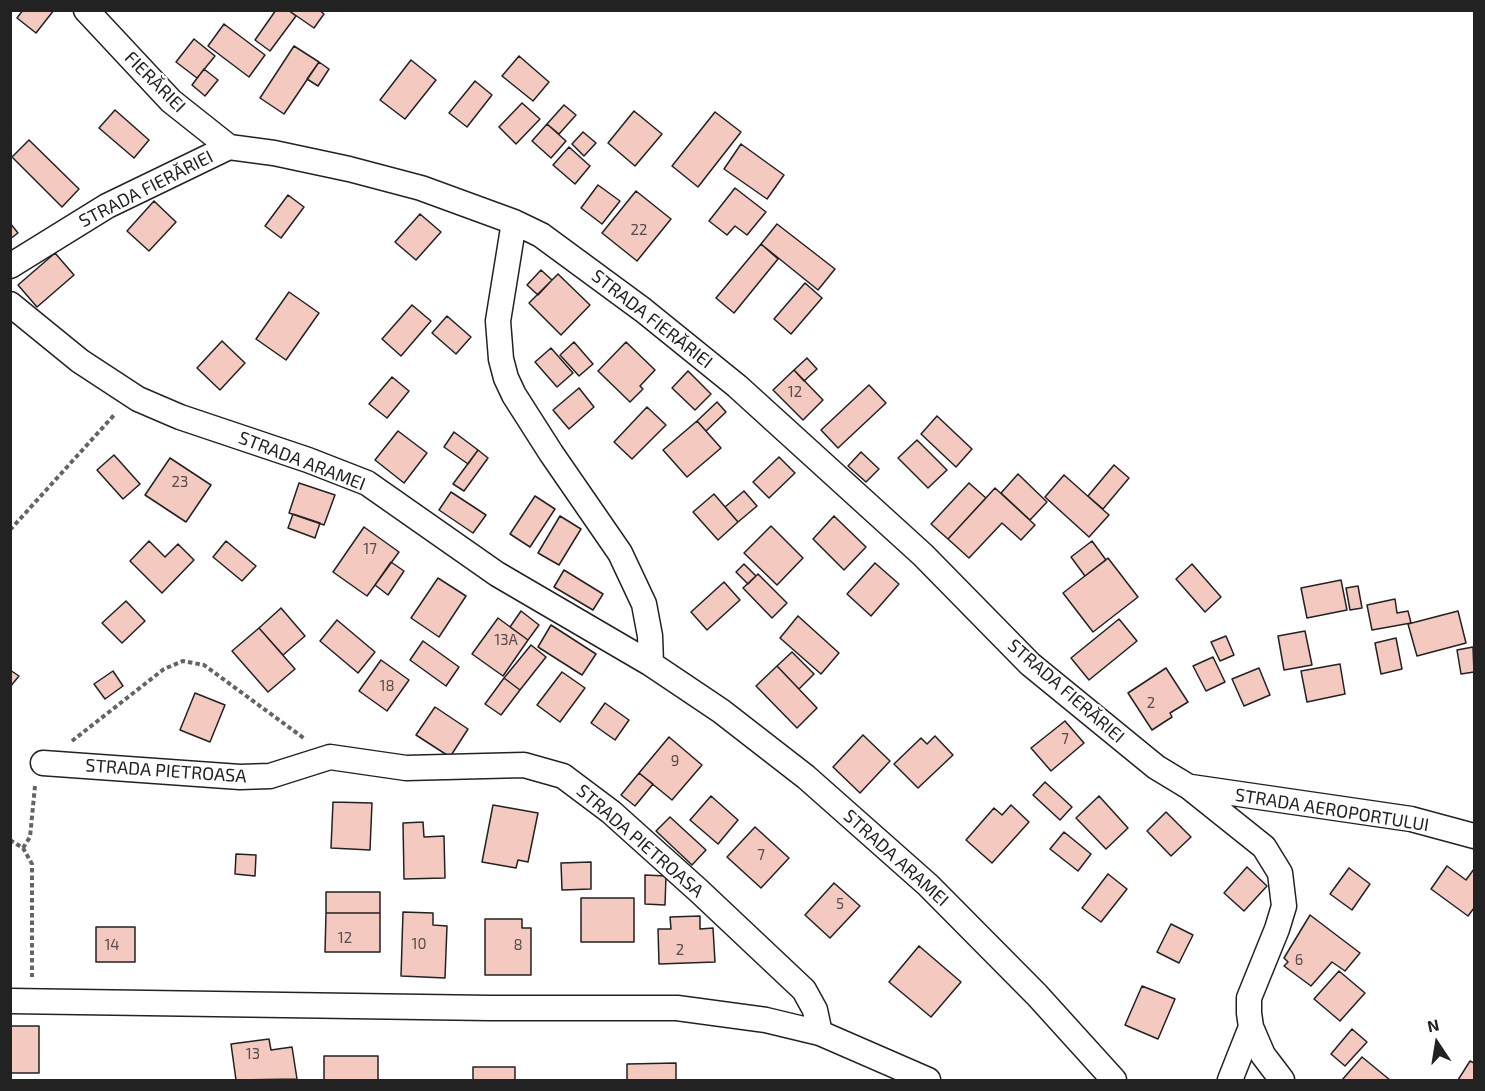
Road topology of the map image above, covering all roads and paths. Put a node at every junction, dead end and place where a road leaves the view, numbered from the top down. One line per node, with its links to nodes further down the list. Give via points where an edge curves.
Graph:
1 (86, 10): 2 (street, FIERĂRIEI, via 171,101)
2 (230, 147): 3 (street, STRADA FIERĂRIEI, via 359,171 421,188); 4 (street, STRADA FIERĂRIEI, via 107,206)
3 (514, 222): 8 (street, via 498,321 506,378 551,453 620,553 644,604); 11 (street, STRADA FIERĂRIEI, via 556,244 737,386 923,555 1030,664 1156,767)
4 (10, 266)
5 (10, 304): 6 (street, STRADA ARAMEI, via 80,361)
6 (132, 396): 7 (path); 8 (street, STRADA ARAMEI, via 180,417 367,483 497,574)
7 (10, 530)
8 (651, 664): 19 (street, STRADA ARAMEI, via 721,711 806,777 928,885)
9 (330, 756): 10 (street, STRADA PIETROASA, via 270,776 240,777); 10 (path, via 204,665 183,661 164,669); 17 (street, STRADA PIETROASA, via 406,768 524,765 563,776 610,812 804,990 815,1010)
10 (43, 763): 14 (path, via 37,776 30,837)
11 (1189, 787): 12 (street, STRADA AEROPORTULUI, via 1411,819); 16 (street, via 1264,847 1280,873 1284,906 1249,998)
12 (1474, 836)
13 (10, 840): 14 (path)
14 (23, 848): 15 (path, via 32,864)
15 (21, 1001): 17 (street, via 677,1008 766,1020)
16 (1251, 1027): 20 (street); 21 (street, via 1263,1055)
17 (820, 1033): 18 (street)
18 (928, 1080)
19 (1114, 1080)
20 (1230, 1080)
21 (1282, 1080)

